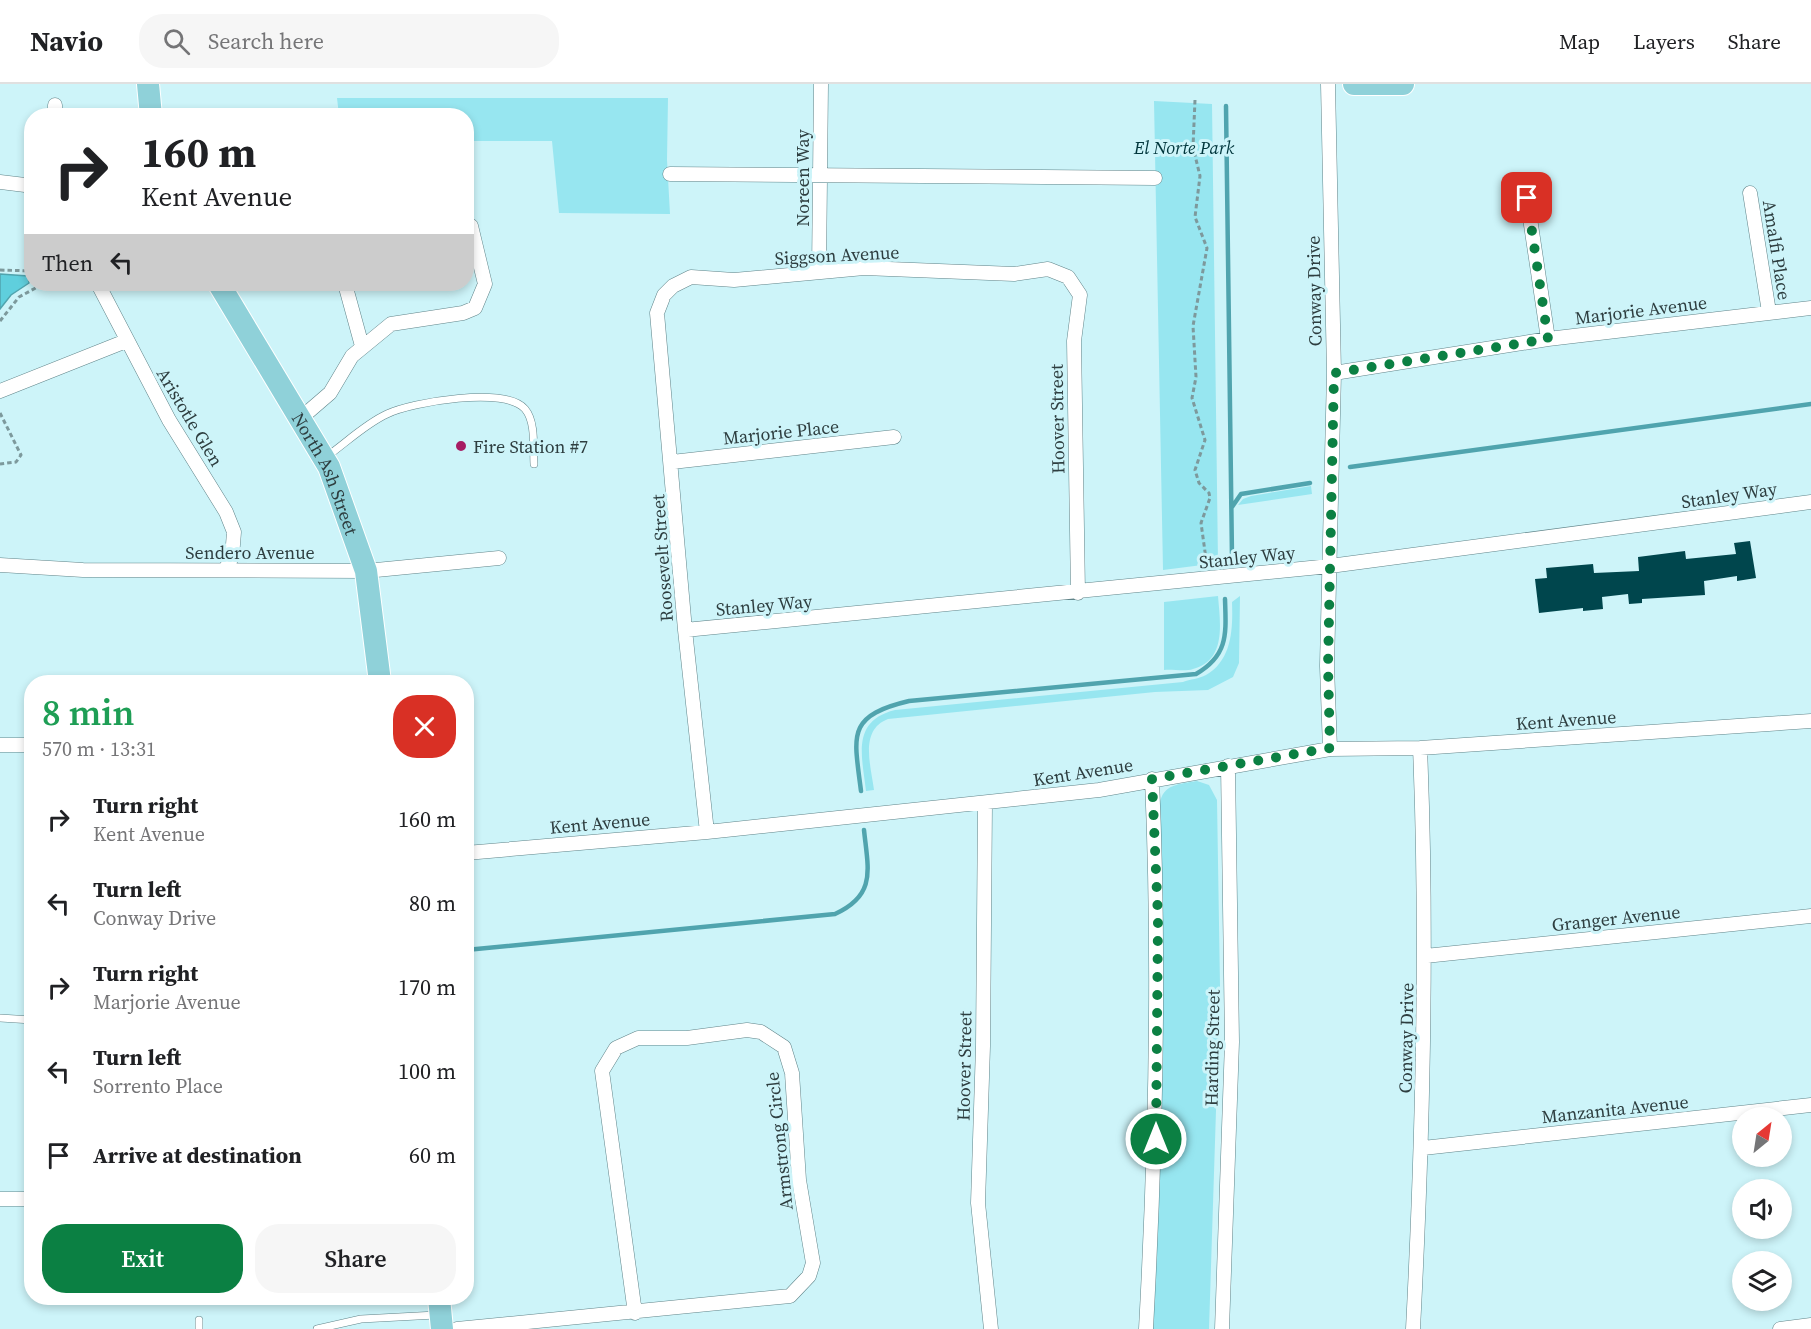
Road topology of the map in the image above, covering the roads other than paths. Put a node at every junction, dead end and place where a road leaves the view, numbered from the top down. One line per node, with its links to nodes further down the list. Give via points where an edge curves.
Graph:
1 (148, 84): 6 (main road)
2 (821, 84): 8 (street, Noreen Way)
3 (1328, 84): 26 (street, Conway Drive)
4 (1354, 84): 5 (main road)
5 (1403, 84)
6 (150, 108)
7 (670, 174): 8 (street)
8 (820, 175): 9 (street); 16 (street, Noreen Way)
9 (1155, 178)
10 (0, 182): 11 (street)
11 (24, 185)
12 (1750, 193): 22 (street, Amalfi Place)
13 (1527, 198): 23 (street)
14 (474, 238): 25 (street, via 485,284 475,308 391,324)
15 (1040, 270): 16 (street, Siggson Avenue, via 1014,274 864,268); 39 (street, Hoover Street, via 1068,277 1080,295 1074,341)
16 (819, 271): 17 (street, Siggson Avenue, via 734,280 691,277)
17 (673, 286): 31 (street, Roosevelt Street, via 664,295 657,313)
18 (101, 291): 24 (street, Aristotle Glen)
19 (223, 291): 28 (main road, North Ash Street)
20 (347, 291): 25 (street)
21 (1811, 308): 22 (street, Marjorie Avenue)
22 (1769, 312): 23 (street, Marjorie Avenue)
23 (1548, 339): 26 (street, Marjorie Avenue)
24 (126, 341): 27 (street); 37 (street, Aristotle Glen, via 226,512 234,532 232,557)
25 (362, 346): 28 (street, via 330,393)
26 (1334, 373): 36 (street, Conway Drive)
27 (0, 391)
28 (301, 418): 30 (main road, North Ash Street)
29 (894, 437): 31 (street, Marjorie Place)
30 (324, 458): 32 (lane, via 385,415 404,407 495,398 514,401 525,409 530,419); 38 (main road, North Ash Street)
31 (672, 462): 40 (street, Roosevelt Street)
32 (534, 464)
33 (1811, 502): 36 (street, Stanley Way)
34 (499, 558): 38 (street, Sendero Avenue)
35 (0, 566): 37 (street, Sendero Avenue)
36 (1330, 566): 39 (street, Stanley Way); 45 (street, Conway Drive)
37 (225, 570): 38 (street, Sendero Avenue)
38 (366, 571): 41 (main road, North Ash Street)
39 (1078, 593): 40 (street, Stanley Way)
40 (685, 630): 50 (street, Roosevelt Street)
41 (379, 675)
42 (1811, 722): 46 (street, Kent Avenue)
43 (0, 745): 44 (street)
44 (24, 745)
45 (1330, 748): 46 (street, Kent Avenue); 47 (street, Kent Avenue)
46 (1420, 748): 53 (street, Conway Drive)
47 (1228, 766): 48 (street, Kent Avenue); 68 (street, Harding Street, via 1232,1042)
48 (1152, 779): 49 (street, Kent Avenue, via 1099,790); 67 (street, via 1158,918 1156,1138)
49 (985, 803): 50 (street, Kent Avenue); 66 (street, Hoover Street, via 978,1203)
50 (707, 832): 51 (street, Kent Avenue)
51 (474, 853)
52 (1811, 916): 53 (street, Granger Avenue)
53 (1425, 956): 57 (street, Conway Drive)
54 (0, 1018): 55 (lane)
55 (24, 1020)
56 (1811, 1105): 57 (street, Manzanita Avenue)
57 (1423, 1148): 69 (street, Conway Drive)
58 (0, 1199): 59 (street)
59 (24, 1199)
60 (635, 1313): 60 (street, Armstrong Circle, via 602,1071 616,1048 638,1038 761,1032 784,1047 792,1073 799,1180 813,1263 809,1276 790,1296); 61 (street, Armstrong Circle)
61 (445, 1318): 65 (lane, via 361,1320)
62 (199, 1320): 64 (lane)
63 (1811, 1325): 70 (street)
64 (199, 1329)
65 (317, 1329)
66 (991, 1329)
67 (1146, 1329)
68 (1222, 1329)
69 (1413, 1329)
70 (1780, 1329)

